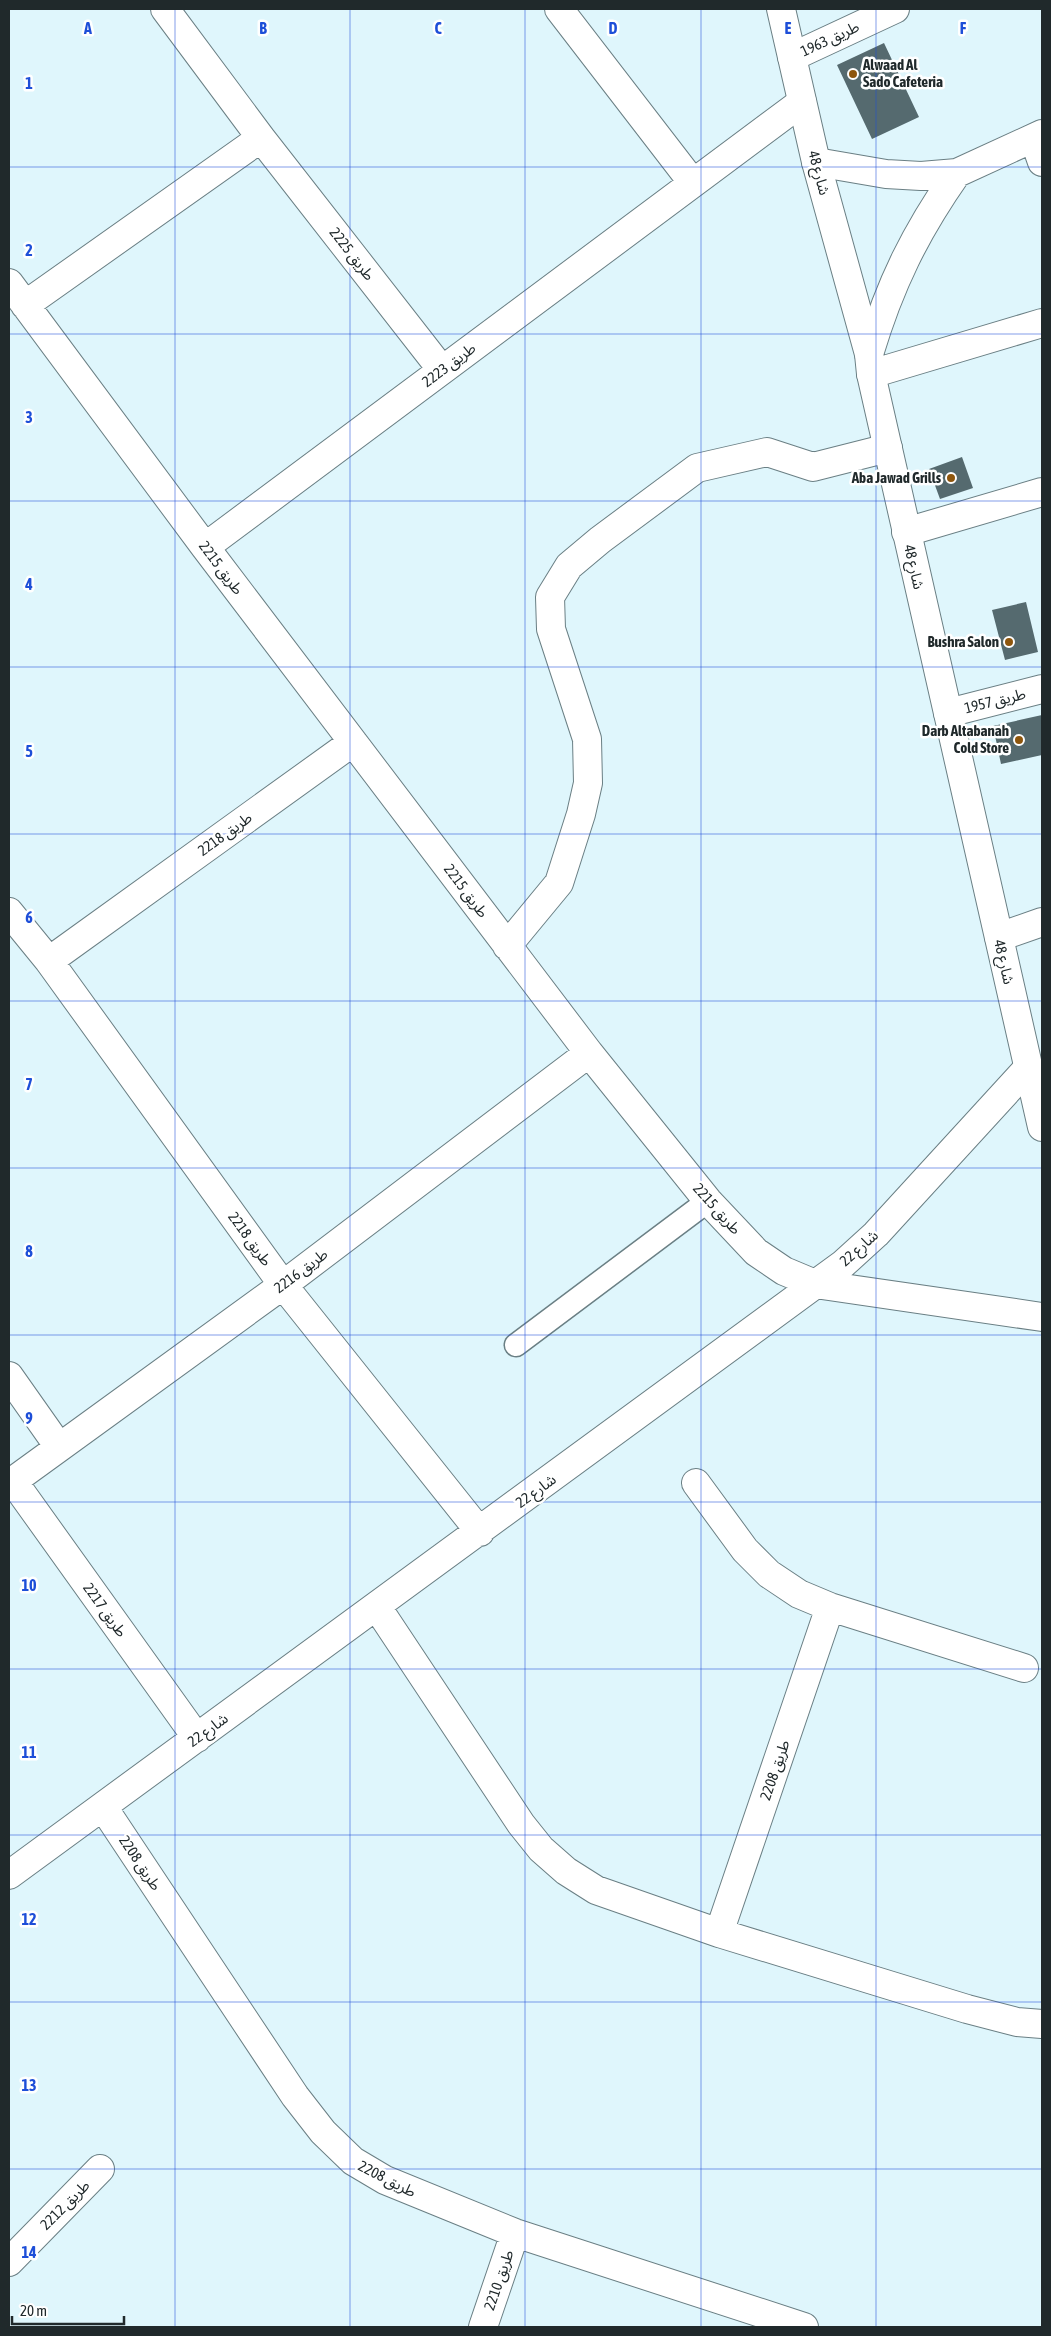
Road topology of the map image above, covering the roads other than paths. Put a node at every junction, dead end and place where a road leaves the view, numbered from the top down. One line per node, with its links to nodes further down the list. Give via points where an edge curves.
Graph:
1 (165, 9): 7 (street, طريق 2225)
2 (559, 9): 11 (street)
3 (781, 9): 5 (street, شارع 48)
4 (896, 9): 5 (street, طريق 1963)
5 (792, 57): 6 (street, شارع 48)
6 (802, 102): 9 (street, شارع 48); 11 (street, طريق 2223)
7 (261, 138): 13 (street); 16 (street, طريق 2225)
8 (1039, 145): 10 (street)
9 (816, 162): 10 (street, via 886,174); 15 (street, شارع 48)
10 (957, 173): 15 (street, via 928,215 904,260 884,306)
11 (693, 182): 16 (street, طريق 2223)
12 (9, 283): 13 (street, طريق 2215)
13 (25, 305): 20 (street, طريق 2215)
14 (1042, 323): 15 (street)
15 (870, 364): 17 (street, شارع 48)
16 (442, 370): 20 (street, طريق 2223)
17 (888, 448): 19 (street, شارع 48); 27 (street, via 813,467 767,452 697,468 569,566 550,597 551,629 588,739 588,783 559,883)
18 (1042, 492): 19 (street)
19 (906, 532): 22 (street, شارع 48)
20 (205, 547): 23 (street, طريق 2215)
21 (1042, 689): 22 (street, طريق 1957)
22 (948, 713): 26 (street, شارع 48)
23 (353, 742): 27 (street, طريق 2215); 28 (street, طريق 2218)
24 (9, 912): 28 (street, طريق 2218)
25 (1042, 922): 26 (street)
26 (999, 937): 30 (street, شارع 48)
27 (507, 946): 29 (street, طريق 2215)
28 (49, 961): 34 (street, طريق 2218)
29 (589, 1054): 32 (street, طريق 2215); 34 (street, طريق 2216)
30 (1028, 1068): 31 (street, شارع 48); 33 (street, شارع 22, via 876,1234)
31 (1042, 1126)
32 (708, 1201): 33 (street, طريق 2215, via 756,1252); 36 (lane)
33 (815, 1284): 35 (street, طريق 2215); 41 (street, شارع 22)
34 (283, 1285): 38 (street, طريق 2216); 41 (street, طريق 2218)
35 (1042, 1317)
36 (516, 1345)
37 (9, 1376): 38 (street)
38 (59, 1446): 39 (street, طريق 2216)
39 (11, 1482): 45 (street, طريق 2217)
40 (696, 1484): 42 (street, via 745,1550 770,1574 798,1594)
41 (480, 1532): 43 (street, شارع 22)
42 (830, 1606): 44 (street); 48 (street, طريق 2208)
43 (377, 1607): 45 (street, شارع 22); 48 (street, via 521,1824 541,1849 566,1872 596,1890)
44 (1024, 1668)
45 (197, 1738): 46 (street, شارع 22)
46 (103, 1807): 47 (street, شارع 22); 51 (street, طريق 2208, via 295,2096 323,2132 353,2161 385,2180)
47 (9, 1875)
48 (720, 1933): 49 (street, via 967,2009 1017,2022)
49 (1042, 2024)
50 (100, 2169): 52 (street, طريق 2212)
51 (515, 2233): 53 (street, طريق 2210); 54 (street, طريق 2208)
52 (9, 2262)
53 (483, 2327)
54 (804, 2327)

